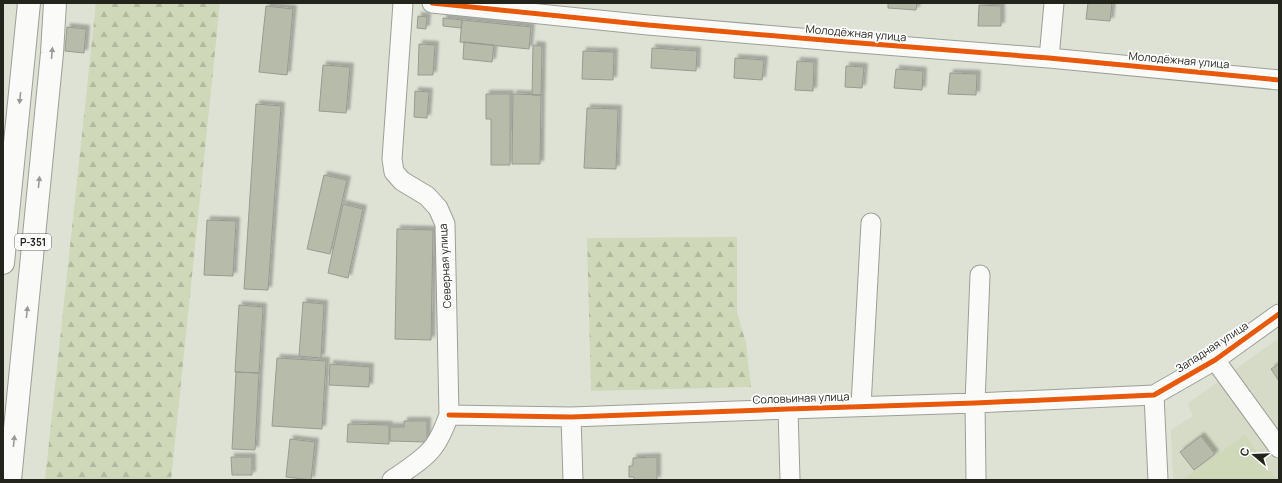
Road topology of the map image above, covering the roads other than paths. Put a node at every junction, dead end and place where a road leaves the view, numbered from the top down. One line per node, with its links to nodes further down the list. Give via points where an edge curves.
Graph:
1 (29, 3): 9 (highway, Р-351, one-way to 9)
2 (55, 3): 20 (highway, Р-351, one-way to 2)
3 (403, 3): 17 (street, Северная улица, via 392,158 394,172 402,181 427,196 438,208 445,224)
4 (432, 3): 6 (street, Молодёжная улица, via 648,25)
5 (1054, 3): 6 (street)
6 (1049, 58): 7 (street, Молодёжная улица)
7 (1277, 76)
8 (871, 223): 15 (street)
9 (3, 263)
10 (980, 275): 14 (street)
11 (1279, 314): 12 (street, Западная улица)
12 (1215, 360): 13 (street, Западная улица); 19 (street)
13 (1154, 395): 14 (street, Соловьиная улица); 25 (street)
14 (975, 403): 15 (street, Соловьиная улица); 24 (street)
15 (861, 406): 16 (street, Соловьиная улица)
16 (788, 408): 18 (street, Соловьиная улица); 23 (street)
17 (449, 415): 18 (street, Соловьиная улица); 21 (street, Северная улица, via 443,432 433,448)
18 (571, 417): 22 (street)
19 (1279, 448)
20 (10, 480)
21 (392, 480)
22 (573, 480)
23 (790, 480)
24 (976, 480)
25 (1158, 480)

